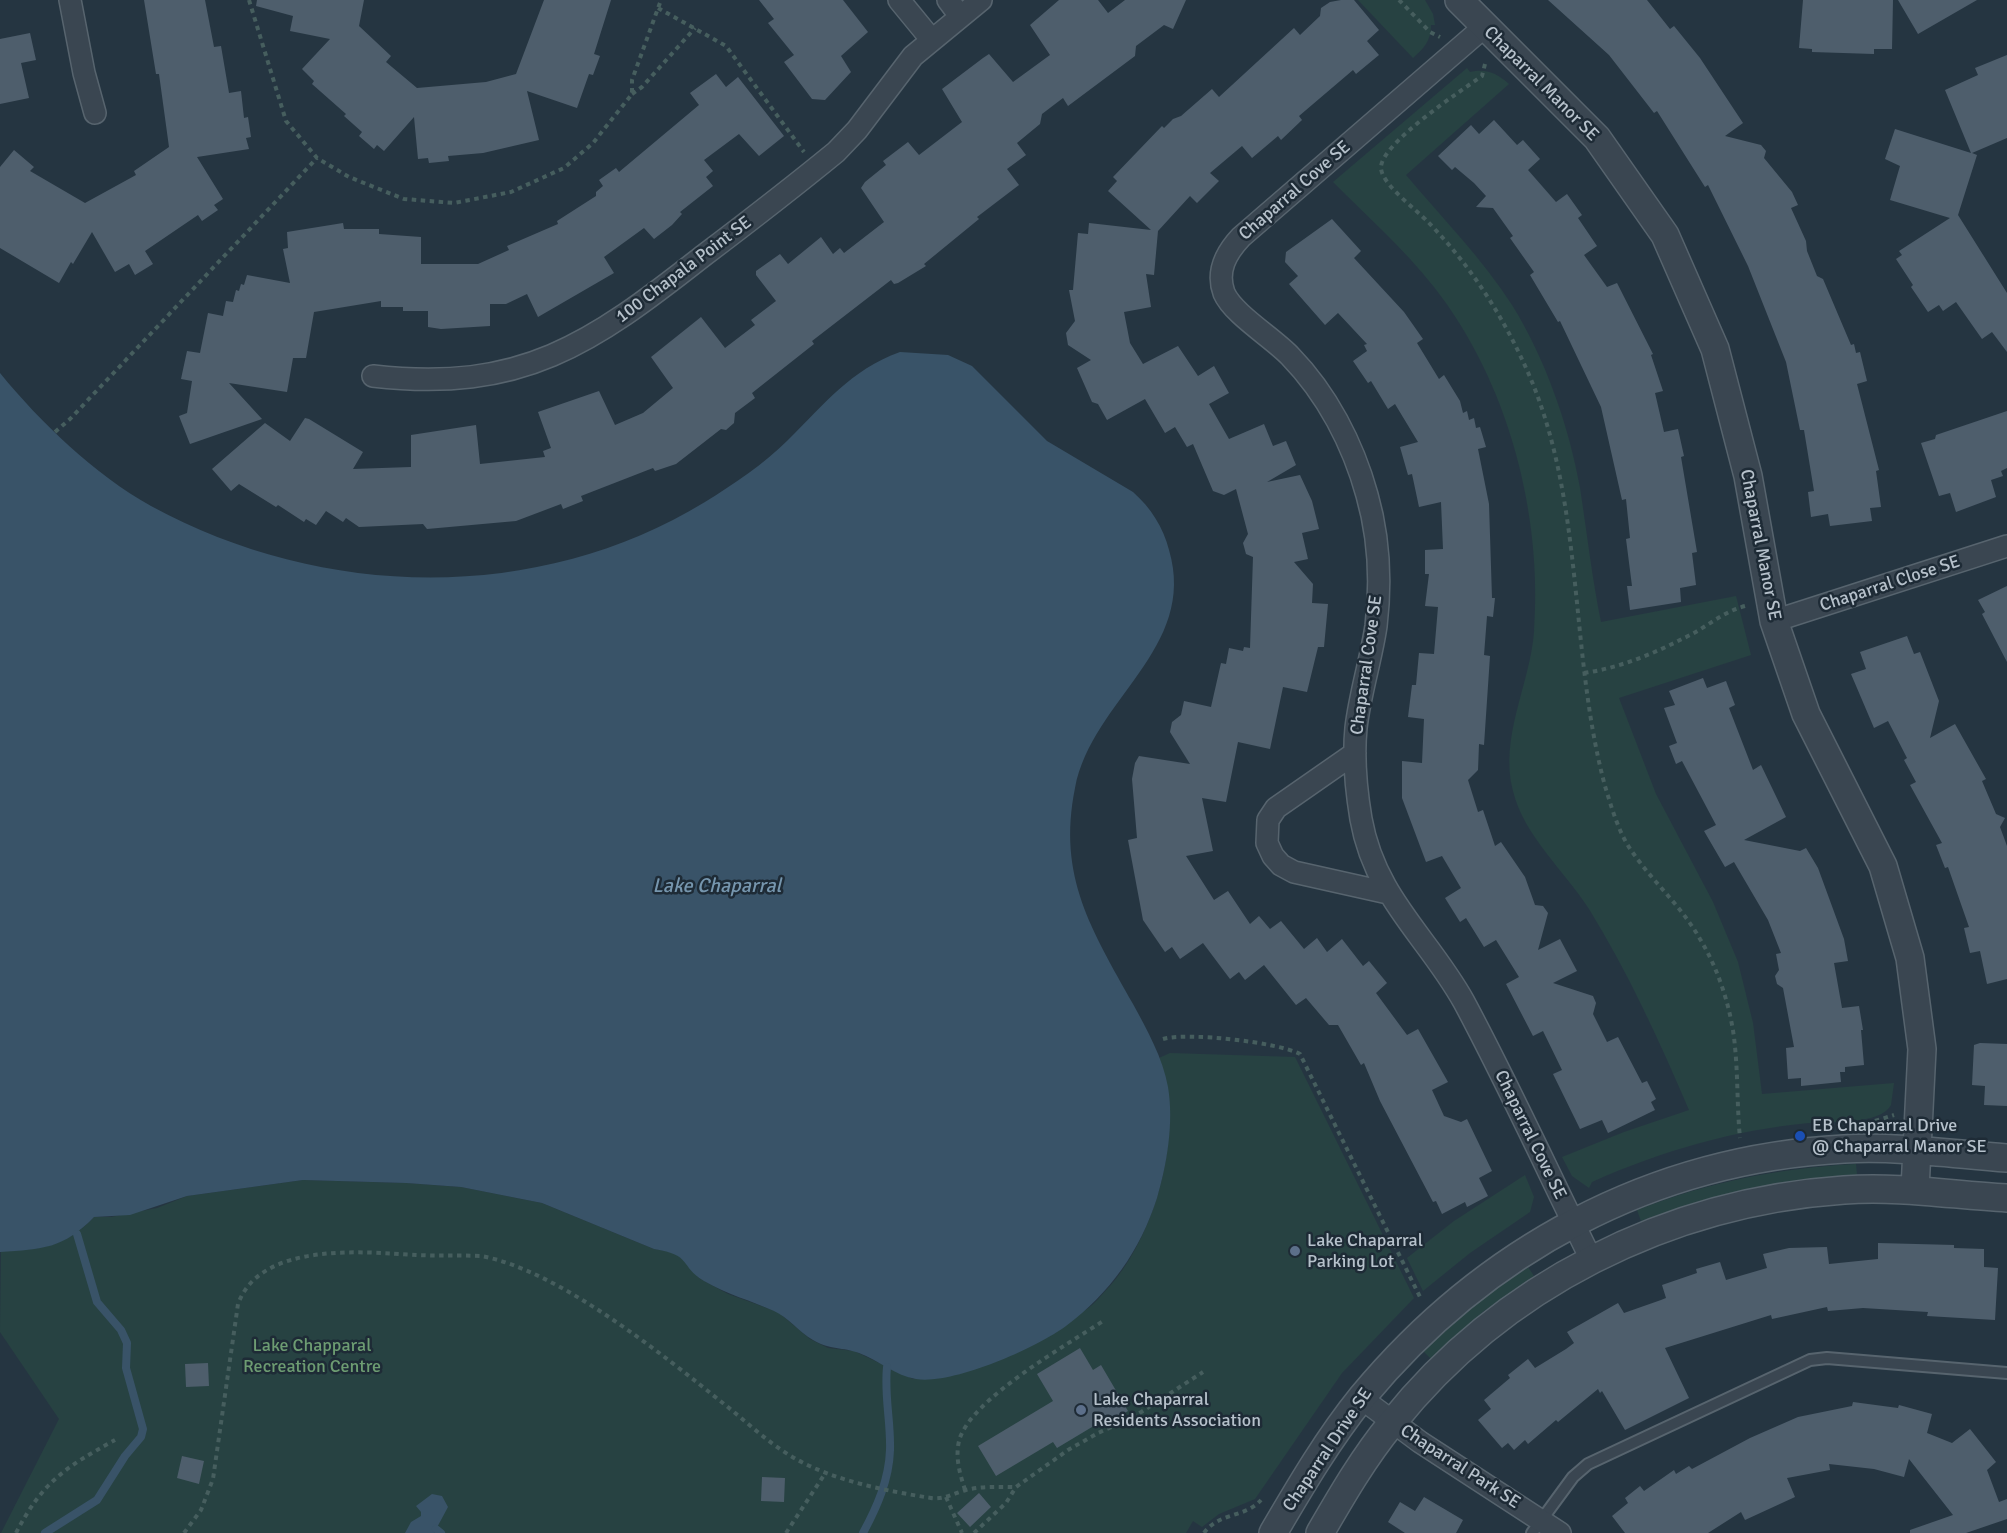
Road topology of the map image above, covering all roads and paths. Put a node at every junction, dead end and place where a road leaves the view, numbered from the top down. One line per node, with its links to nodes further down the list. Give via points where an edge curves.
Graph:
1 (69, 0): 16 (street)
2 (249, 0): 18 (path, via 286,121)
3 (661, 0): 8 (path)
4 (899, 0): 13 (street)
5 (981, 0): 9 (street, 100 Chapala Point SE)
6 (1398, 0): 12 (path)
7 (1459, 0): 10 (street, Chaparral Manor SE)
8 (658, 8): 11 (path); 15 (path, via 632,80)
9 (954, 8): 13 (street, 100 Chapala Point SE)
10 (1484, 27): 23 (street, Chaparral Manor SE, via 1597,138 1665,236 1715,349 1748,476); 25 (street, Chaparral Cove SE, via 1241,237 1221,270 1222,286 1230,303 1291,356 1325,401 1351,450 1368,499 1377,557 1377,612)
11 (695, 28): 15 (path); 17 (path, via 726,46)
12 (1437, 35)
13 (931, 39): 19 (street, 100 Chapala Point SE, via 836,152 607,329 562,352 498,373 439,380)
14 (1485, 63): 24 (path, via 1482,76 1451,96 1393,145 1382,159 1382,171 1389,184 1478,280 1530,378 1560,471)
15 (632, 94): 18 (path, via 593,143 564,168 511,192 454,203 404,199 349,177)
16 (95, 113)
17 (805, 153)
18 (317, 158): 20 (path)
19 (373, 376)
20 (55, 432)
21 (2007, 546): 23 (street, Chaparral Close SE)
22 (1745, 606): 24 (path, via 1658,650)
23 (1774, 621): 29 (street, Chaparral Manor SE, via 1806,714 1883,866 1910,957 1922,1049)
24 (1584, 674): 28 (path, via 1598,758 1623,835 1638,860 1699,936 1723,994 1735,1046)
25 (1355, 753): 26 (street, Chaparral Cove SE, via 1363,828); 26 (street, Chaparral Cove SE, via 1280,803 1269,817 1267,843 1276,861 1294,872)
26 (1388, 893): 33 (street, Chaparral Cove SE, via 1462,1000)
27 (1163, 1039): 35 (path, via 1176,1036 1221,1040 1300,1054)
28 (1740, 1138)
29 (1919, 1150): 30 (street, Chaparral Drive SE); 31 (street, Chaparral Manor SE); 33 (street, Chaparral Drive SE, via 1833,1150 1736,1164 1662,1185)
30 (2007, 1158)
31 (1915, 1189): 32 (street, Chaparral Drive SE); 34 (street, Chaparral Drive SE, via 1843,1190 1740,1205 1666,1227)
32 (2007, 1198)
33 (1573, 1222): 34 (street, Chaparral Cove SE); 39 (street, Chaparral Drive SE, via 1459,1298 1406,1347)
34 (1591, 1259): 40 (street, Chaparral Drive SE, via 1534,1293 1468,1343)
35 (1420, 1299)
36 (1102, 1321): 44 (path, via 1004,1389 968,1420 958,1454 958,1471)
37 (1203, 1372): 43 (path, via 1132,1418 1068,1450)
38 (2007, 1373): 46 (lane, via 1827,1358 1810,1360 1588,1464 1573,1477)
39 (1361, 1398): 40 (street, Chaparral Park SE); 52 (street, Chaparral Drive SE)
40 (1392, 1422): 46 (street, Chaparral Park SE); 53 (street, Chaparral Drive SE)
41 (115, 1440): 47 (path, via 48,1483)
42 (826, 1472): 45 (path, via 933,1498); 48 (path, via 780,1449 596,1309 504,1261 481,1256 330,1253 269,1269 243,1291 213,1479 201,1510); 49 (path)
43 (1016, 1487): 44 (path); 51 (path, via 1006,1503)
44 (965, 1490): 45 (path)
45 (946, 1497): 50 (path)
46 (1537, 1527): 54 (street, Chaparral Park SE)
47 (16, 1533)
48 (184, 1533)
49 (786, 1533)
50 (962, 1533)
51 (974, 1533)
52 (1273, 1533)
53 (1320, 1533)
54 (1560, 1533)

